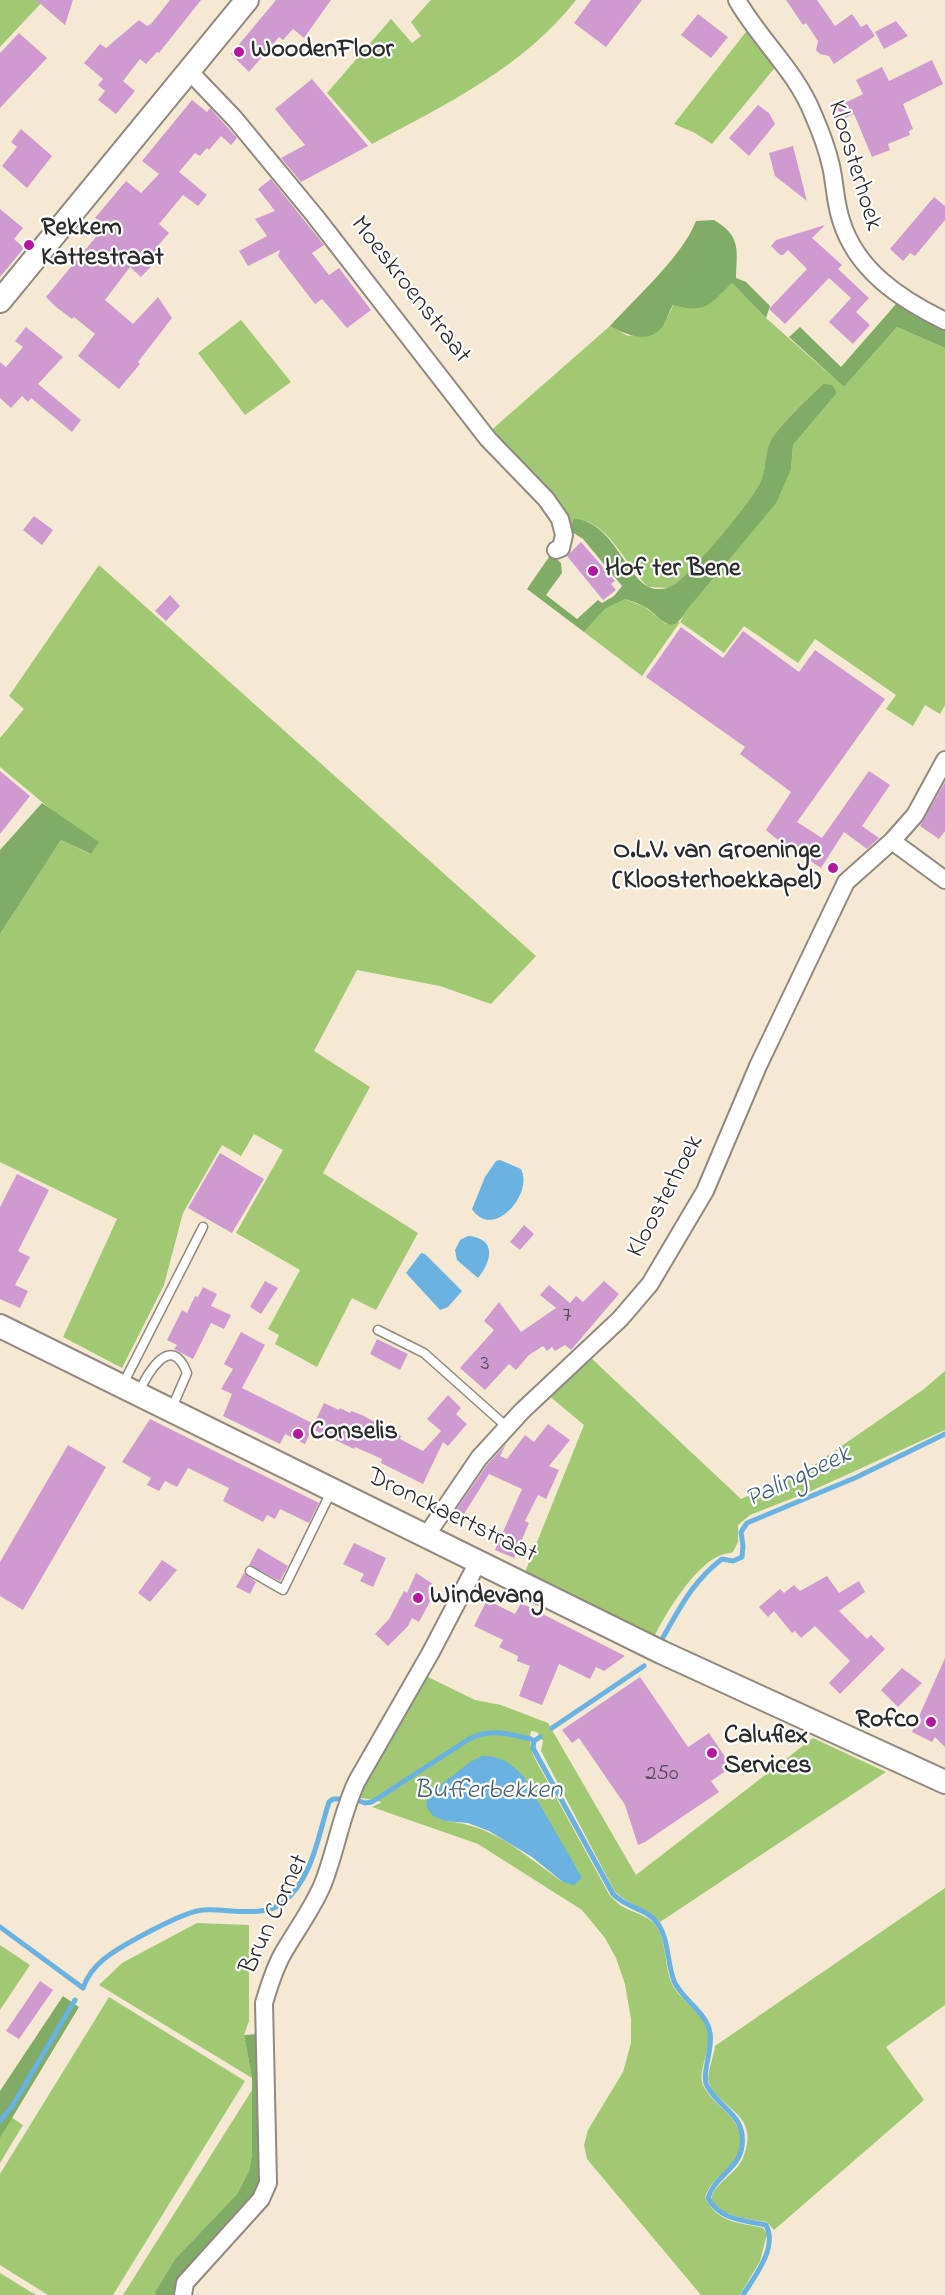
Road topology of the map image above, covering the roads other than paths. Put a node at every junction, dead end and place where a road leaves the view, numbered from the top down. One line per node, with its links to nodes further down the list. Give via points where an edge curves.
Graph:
1 (247, 0): 3 (main road)
2 (737, 0): 5 (street, Kloosterhoek, via 813,112 831,165 840,219 852,249 878,279 917,308)
3 (190, 72): 4 (main road); 6 (street, Moeskroenstraat, via 235,119 315,216 488,439 546,499 561,519 564,535 561,548)
4 (0, 301)
5 (945, 321)
6 (556, 550)
7 (945, 760): 8 (street, Kloosterhoek, via 915,815)
8 (892, 842): 9 (street); 15 (street, Kloosterhoek, via 846,882 758,1066 705,1191 650,1284 620,1319)
9 (945, 880)
10 (203, 1227): 13 (lane)
11 (0, 1326): 13 (main road, Dronckaertstraat)
12 (378, 1330): 15 (lane, via 424,1353)
13 (130, 1390): 14 (main road, Dronckaertstraat); 14 (lane, via 158,1361 174,1356 187,1373)
14 (171, 1410): 16 (main road, Dronckaertstraat)
15 (507, 1427): 17 (street, Kloosterhoek, via 478,1458)
16 (332, 1490): 17 (main road, Dronckaertstraat); 19 (lane, via 283,1590)
17 (426, 1536): 18 (main road, Dronckaertstraat)
18 (478, 1562): 20 (main road, Dronckaertstraat, via 661,1652); 21 (street, Brun Cornet, via 357,1780 323,1883 270,1982 264,2003 268,2183 261,2199 185,2283)
19 (250, 1571)
20 (945, 1782)
21 (183, 2295)

